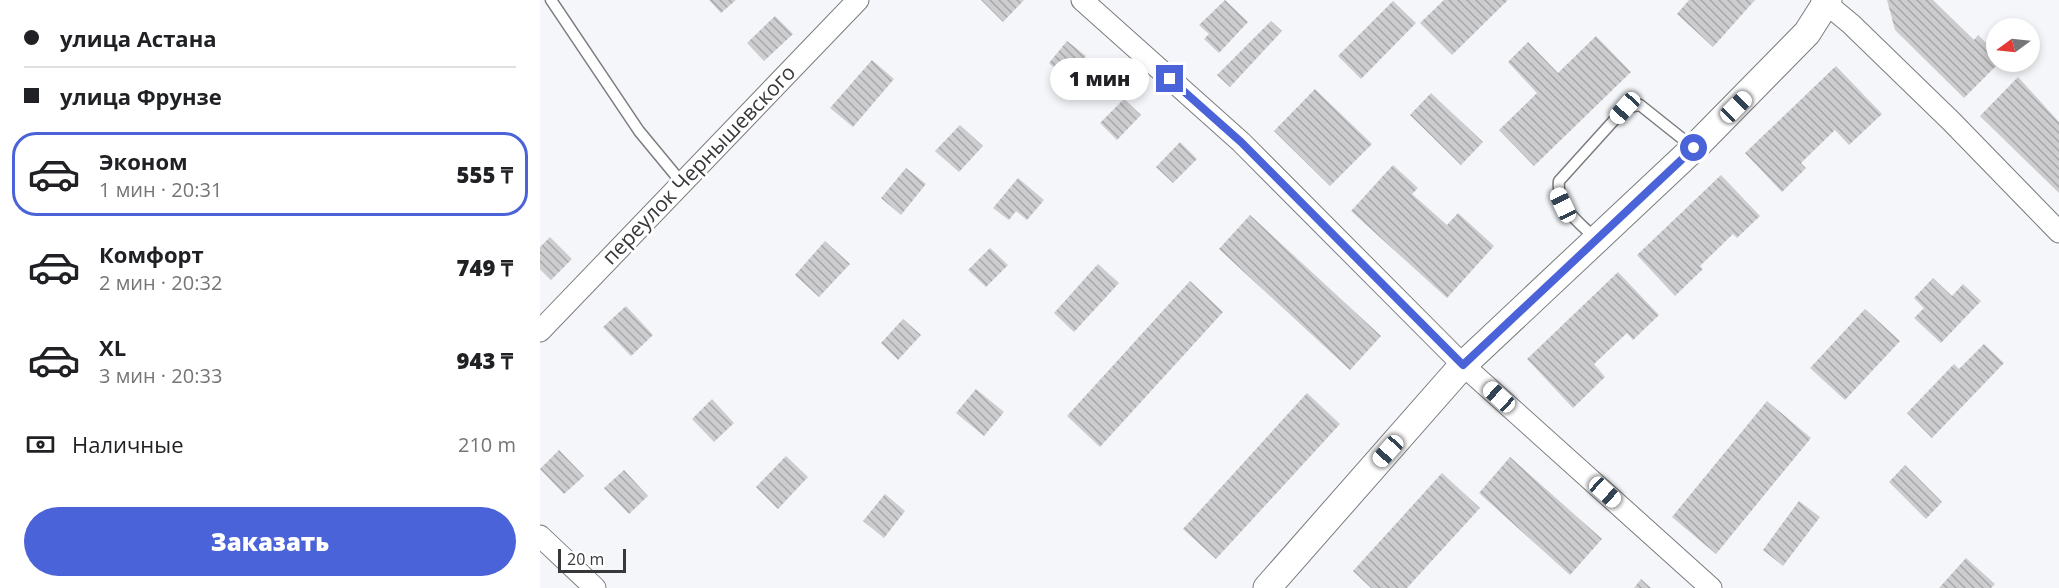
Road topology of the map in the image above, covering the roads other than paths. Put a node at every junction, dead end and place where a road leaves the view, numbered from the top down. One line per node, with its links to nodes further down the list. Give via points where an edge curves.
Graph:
1 (551, 0): 6 (lane, via 639,131)
2 (858, 0): 6 (street, переулок Чернышевского)
3 (1082, 0): 10 (street, via 1241,142)
4 (1825, 1): 5 (street, via 1807,33); 7 (street)
5 (1694, 148): 8 (street); 8 (lane, via 1640,105 1625,108 1558,182 1557,194 1563,205)
6 (682, 183): 9 (street, переулок Чернышевского)
7 (2059, 232)
8 (1597, 240): 10 (street)
9 (542, 323)
10 (1463, 365): 13 (street); 14 (street)
11 (540, 536): 12 (street)
12 (595, 588)
13 (1267, 588)
14 (1711, 588)

